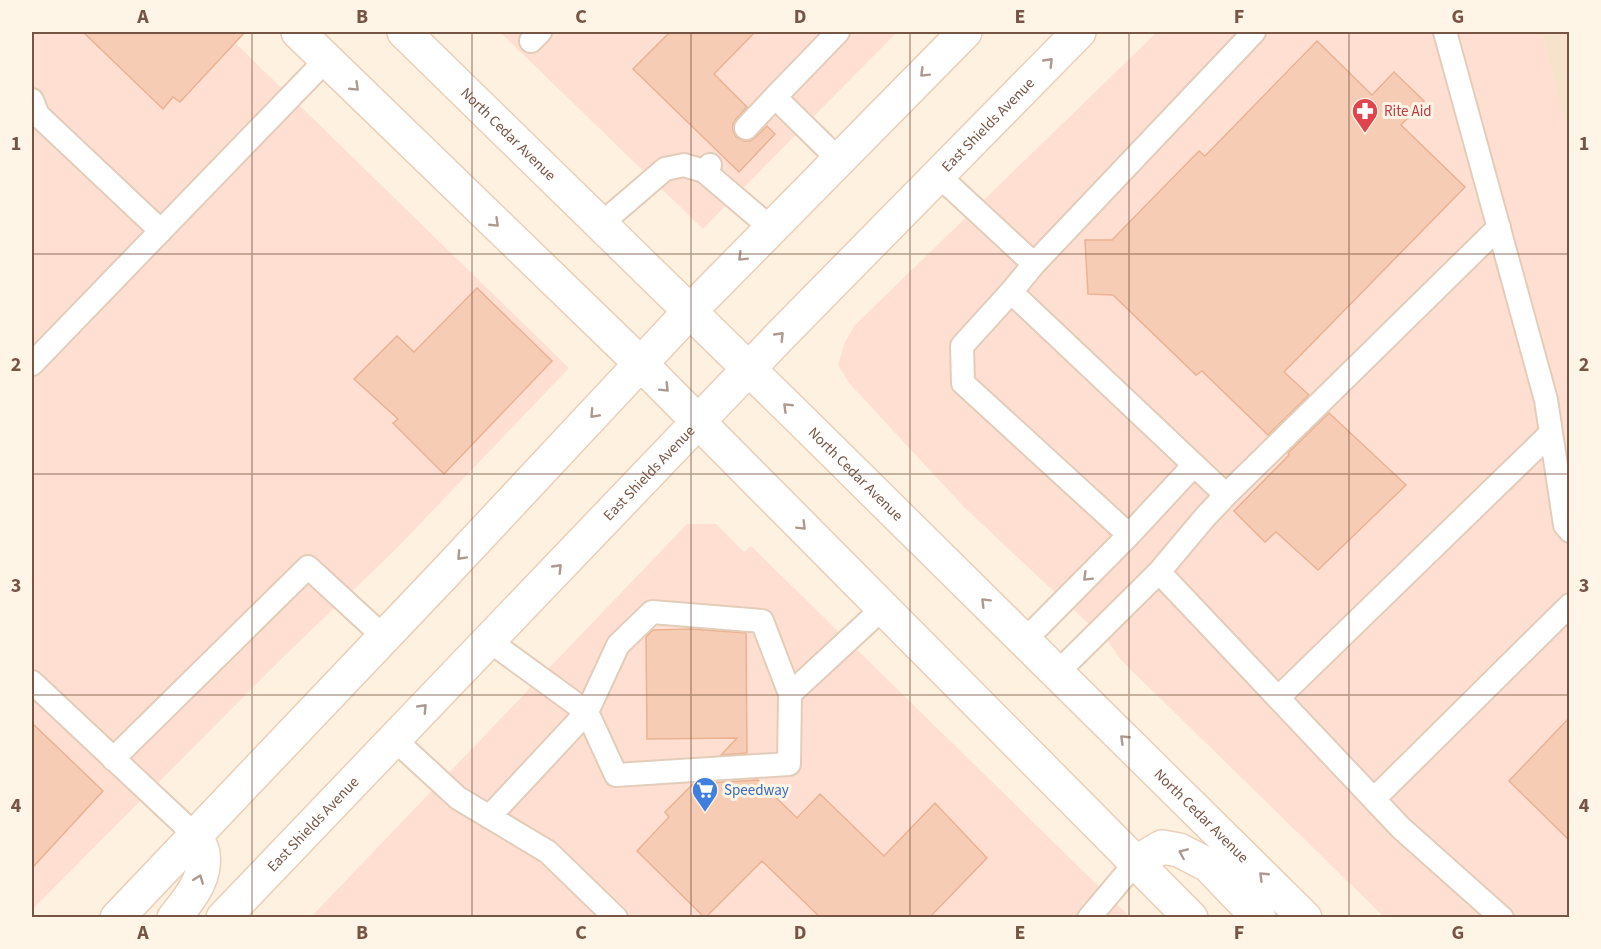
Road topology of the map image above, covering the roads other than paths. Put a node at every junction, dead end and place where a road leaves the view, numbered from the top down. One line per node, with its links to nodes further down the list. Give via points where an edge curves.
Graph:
1 (298, 32): 8 (main road)
2 (404, 32): 14 (main road, North Cedar Avenue)
3 (838, 32): 9 (lane)
4 (965, 32): 12 (main road, one-way to 12)
5 (1078, 32): 13 (main road, East Shields Avenue, one-way to 5)
6 (1254, 32): 18 (lane)
7 (1444, 32): 15 (lane)
8 (327, 59): 17 (lane); 22 (main road, one-way to 22)
9 (775, 97): 11 (lane); 12 (lane)
10 (32, 100): 17 (lane, via 38,115)
11 (746, 128)
12 (839, 160): 16 (main road)
13 (938, 175): 18 (lane); 23 (main road, East Shields Avenue, one-way to 13)
14 (601, 224): 16 (lane, via 665,169 684,165 707,168); 20 (main road, North Cedar Avenue)
15 (1498, 227): 25 (lane, via 1546,400); 27 (lane)
16 (771, 228): 20 (main road, one-way to 20)
17 (161, 231): 21 (lane)
18 (1034, 264): 19 (lane)
19 (1011, 292): 26 (lane); 29 (lane, via 962,346 963,383)
20 (690, 311): 22 (main road); 23 (main road, North Cedar Avenue)
21 (32, 364)
22 (641, 364): 24 (main road, one-way to 24); 33 (main road, one-way to 33)
23 (749, 369): 24 (main road, East Shields Avenue); 35 (main road, North Cedar Avenue, one-way to 23)
24 (698, 422): 32 (main road, one-way to 32); 34 (main road, East Shields Avenue, one-way to 24)
25 (1551, 433): 28 (lane); 39 (lane)
26 (1194, 465): 27 (lane); 29 (lane)
27 (1226, 495): 30 (lane)
28 (1569, 531)
29 (1129, 535): 35 (lane, one-way to 35)
30 (1159, 572): 36 (lane); 39 (lane)
31 (1569, 605): 43 (lane)
32 (883, 608): 38 (lane); 46 (main road)
33 (384, 637): 42 (lane, via 308,567); 45 (main road)
34 (488, 640): 40 (lane); 41 (main road, East Shields Avenue, one-way to 34)
35 (1024, 641): 36 (main road, North Cedar Avenue)
36 (1057, 673): 54 (main road, North Cedar Avenue, one-way to 36)
37 (32, 682): 42 (lane)
38 (790, 694): 40 (lane, via 762,621 652,612 618,645); 40 (lane, via 789,764 616,775)
39 (1278, 698): 43 (lane)
40 (587, 712): 44 (lane)
41 (394, 739): 44 (lane, via 458,798); 49 (main road, East Shields Avenue)
42 (113, 759): 45 (lane)
43 (1374, 799): 55 (lane)
44 (489, 817): 50 (lane, via 548,852)
45 (195, 835): 47 (main road); 48 (main road, one-way to 45, via 202,875 203,852)
46 (1136, 862): 51 (lane); 52 (main road); 53 (main road, one-way to 46, via 1208,865 1179,850 1162,848)
47 (117, 918)
48 (174, 918)
49 (223, 918)
50 (616, 918)
51 (1089, 918)
52 (1191, 918)
53 (1259, 918)
54 (1305, 918)
55 (1502, 918)

